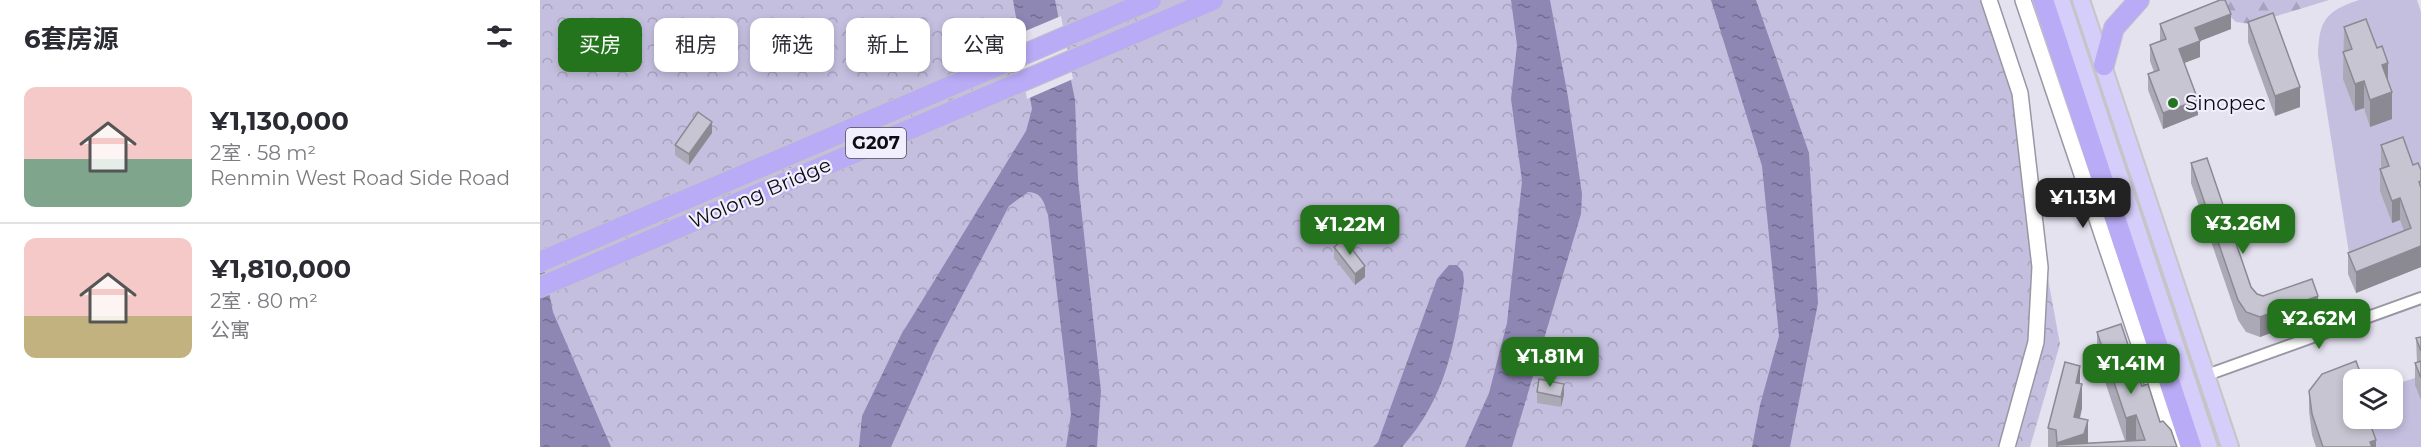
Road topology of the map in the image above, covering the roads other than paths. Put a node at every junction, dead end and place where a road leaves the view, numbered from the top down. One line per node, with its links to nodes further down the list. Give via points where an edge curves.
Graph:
1 (1151, 0): 10 (highway, Wolong Bridge / G207)
2 (1213, 0): 11 (highway, Wolong Bridge / G207)
3 (1989, 0): 14 (street, via 2020,93 2040,267 2036,342)
4 (2023, 0): 15 (street)
5 (2043, 0): 16 (highway)
6 (2061, 0): 17 (main road)
7 (2081, 0): 9 (main road)
8 (2139, 0): 9 (highway, via 2114,28)
9 (2104, 65): 13 (main road)
10 (540, 262)
11 (540, 287)
12 (2421, 298): 13 (street)
13 (2206, 375): 18 (main road)
14 (2007, 447)
15 (2174, 447)
16 (2191, 447)
17 (2209, 447)
18 (2230, 447)

